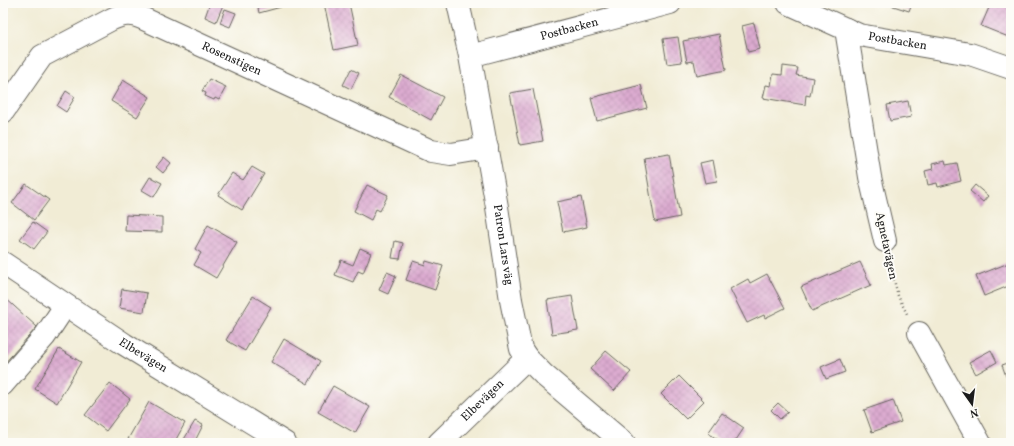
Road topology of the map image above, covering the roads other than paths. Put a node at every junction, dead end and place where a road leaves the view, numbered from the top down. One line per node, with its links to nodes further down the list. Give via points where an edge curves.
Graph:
1 (458, 3): 5 (street, Patron Lars väg)
2 (670, 3): 5 (street, Postbacken)
3 (795, 4): 4 (street, Postbacken)
4 (846, 29): 6 (street, Postbacken, via 864,36 970,54); 9 (street, Agnetavägen, via 870,177)
5 (470, 56): 8 (street, Patron Lars väg)
6 (1011, 68)
7 (3, 112): 8 (street, Rosenstigen, via 42,56 120,15 127,14 142,18 431,151 451,154)
8 (487, 148): 13 (street, Patron Lars väg, via 518,338)
9 (885, 241)
10 (3, 263): 11 (street, Elbevägen)
11 (65, 306): 14 (street, via 45,336); 15 (street, Elbevägen)
12 (919, 333): 18 (street)
13 (527, 358): 16 (street, Elbevägen); 17 (street, Patron Lars väg)
14 (3, 384)
15 (285, 443)
16 (439, 443)
17 (624, 443)
18 (980, 443)

